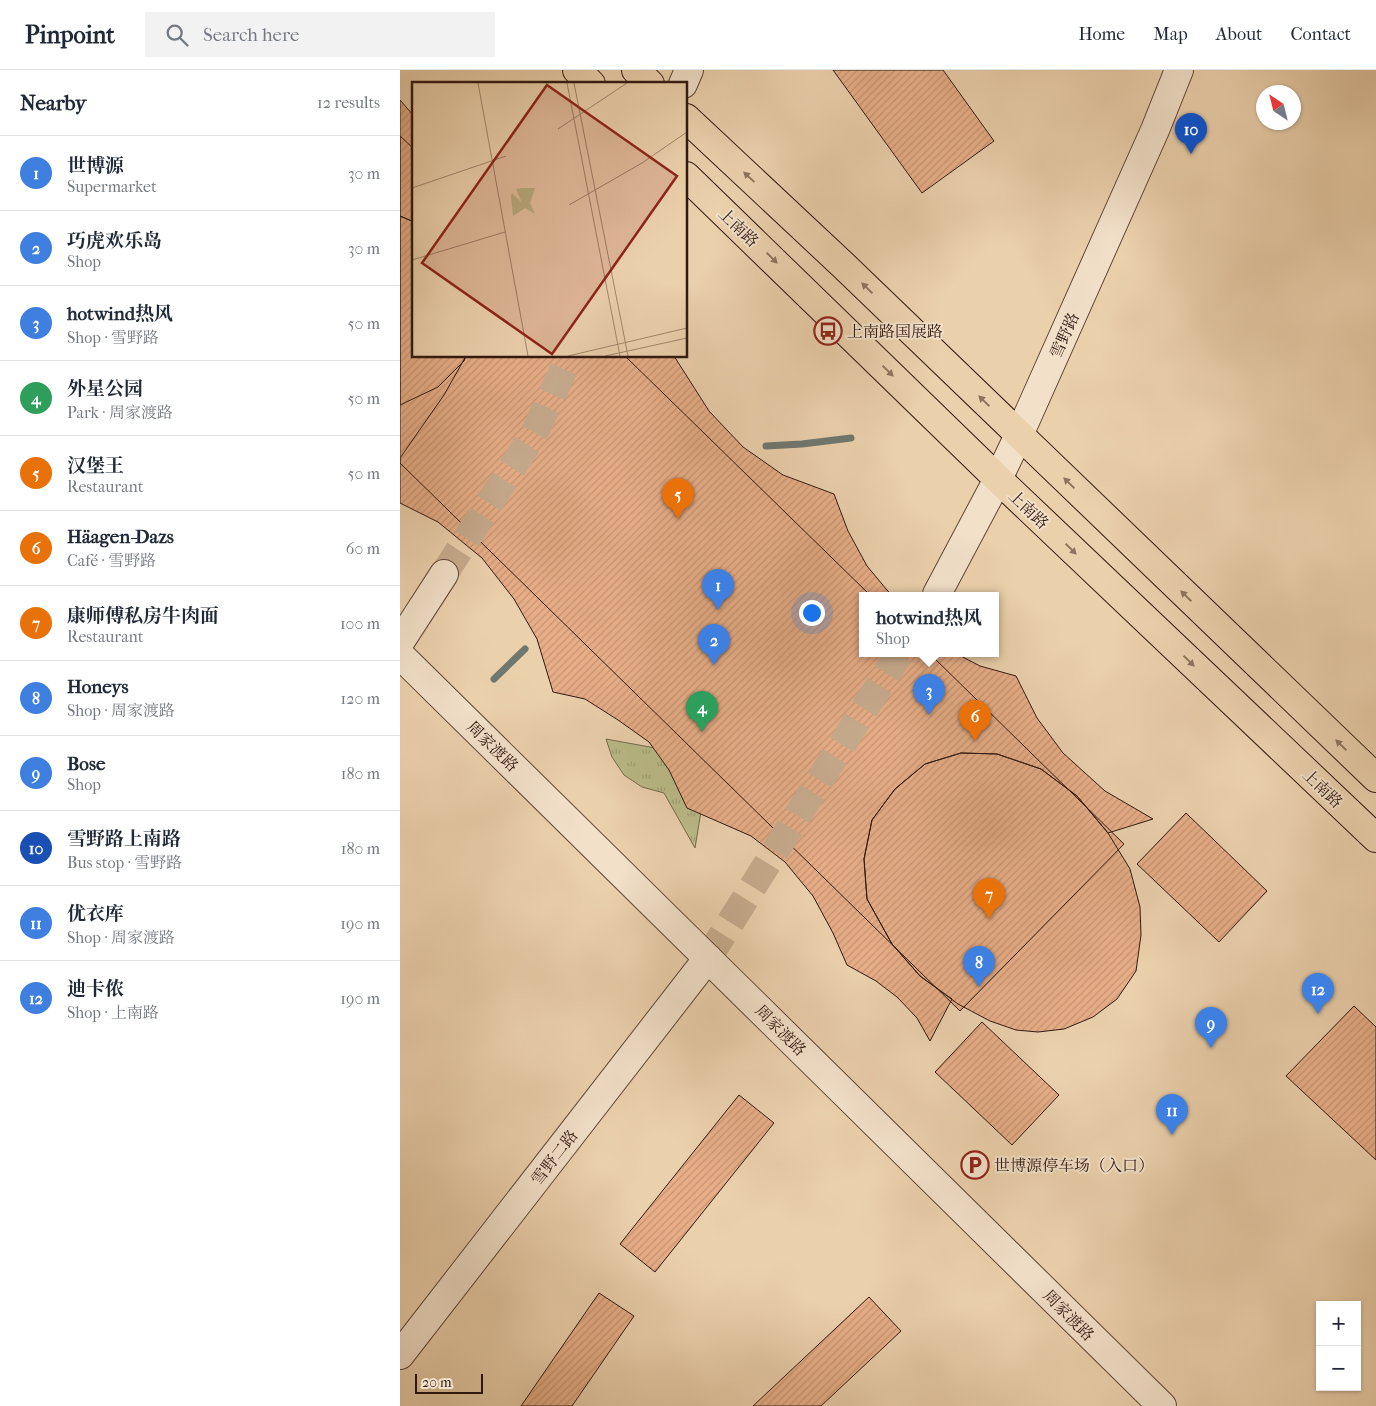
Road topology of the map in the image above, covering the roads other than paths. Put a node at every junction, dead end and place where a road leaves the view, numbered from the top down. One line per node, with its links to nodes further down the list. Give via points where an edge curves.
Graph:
1 (577, 70): 5 (main road)
2 (636, 70): 6 (main road)
3 (689, 70): 7 (street)
4 (1179, 70): 10 (street, 雪野路)
5 (589, 82)
6 (648, 82)
7 (684, 82)
8 (688, 120): 10 (main road, one-way to 8)
9 (688, 178): 11 (main road, 上南路, one-way to 11)
10 (1019, 435): 11 (street, 雪野路); 16 (main road, one-way to 10)
11 (998, 479): 13 (street, 雪野路); 17 (main road, 上南路, one-way to 17)
12 (444, 574): 14 (street)
13 (938, 592)
14 (400, 642)
15 (400, 655): 18 (street, 周家渡路)
16 (1376, 778)
17 (1376, 838)
18 (708, 958): 19 (street, 雪野二路); 20 (street, 周家渡路)
19 (400, 1355)
20 (1162, 1406)

